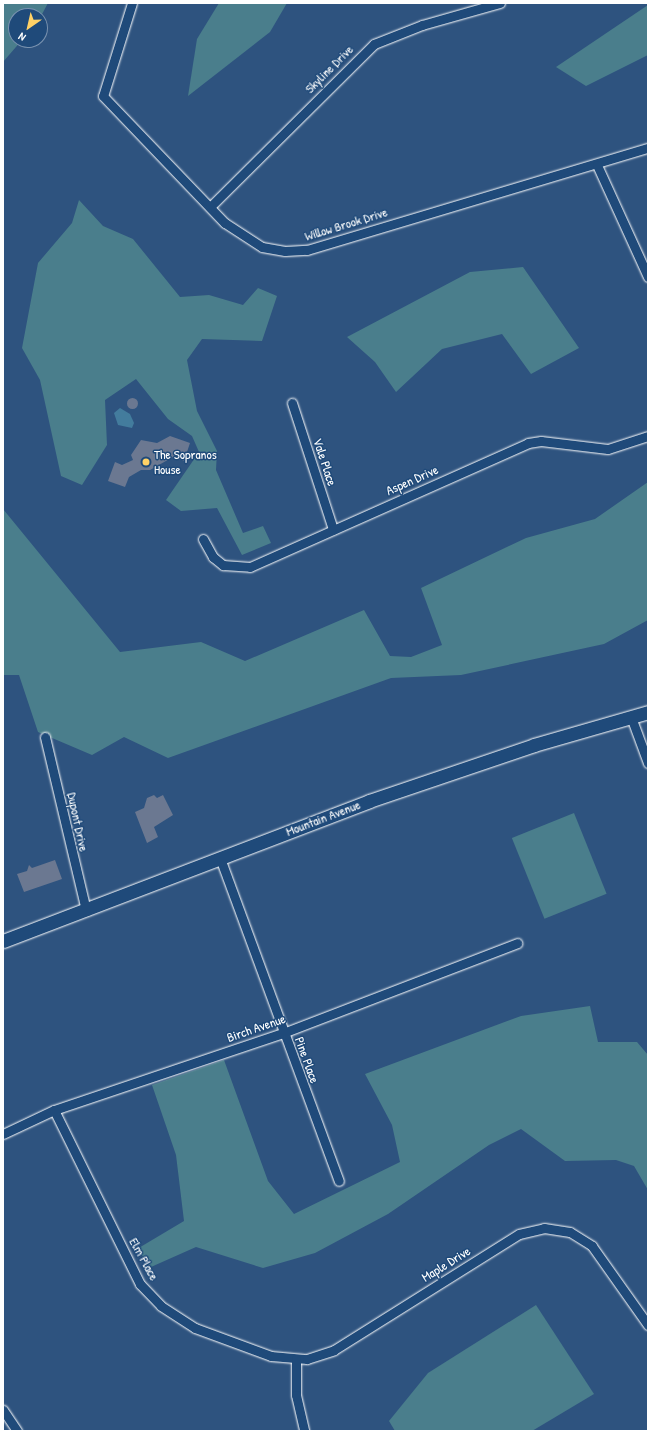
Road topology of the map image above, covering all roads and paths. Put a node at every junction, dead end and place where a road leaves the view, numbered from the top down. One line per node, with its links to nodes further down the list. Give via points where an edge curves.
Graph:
1 (132, 3): 5 (street, Willow Brook Drive, via 103,96)
2 (500, 3): 5 (street, Skyline Drive, via 422,25 374,44)
3 (648, 148): 4 (street, Willow Brook Drive)
4 (597, 165): 5 (street, Willow Brook Drive, via 296,251 273,250 252,243 233,231); 6 (street)
5 (210, 207)
6 (648, 277)
7 (292, 402): 9 (street, Vale Place)
8 (648, 436): 9 (street, Aspen Drive, via 608,449 542,441 528,443)
9 (333, 529): 10 (street, Aspen Drive, via 243,568 217,561)
10 (203, 539)
11 (648, 712): 12 (street, Mountain Avenue)
12 (631, 716): 14 (street); 15 (street, Mountain Avenue, via 431,779)
13 (45, 737): 16 (street, Dupont Drive)
14 (648, 763)
15 (220, 858): 16 (street, Mountain Avenue); 19 (street, Pine Place)
16 (86, 911): 17 (street, Mountain Avenue)
17 (3, 941)
18 (517, 944): 19 (street, Birch Avenue)
19 (283, 1032): 20 (street, Birch Avenue); 22 (street, Pine Place)
20 (54, 1110): 21 (street, Birch Avenue); 24 (street, Elm Place, via 140,1284 161,1306 195,1328 271,1356)
21 (3, 1134)
22 (339, 1181)
23 (648, 1325): 24 (street, Maple Drive, via 592,1246 570,1232 544,1228 519,1234 334,1350)
24 (296, 1359): 27 (street, via 296,1395)
25 (3, 1410): 26 (street)
26 (17, 1431)
27 (304, 1431)

